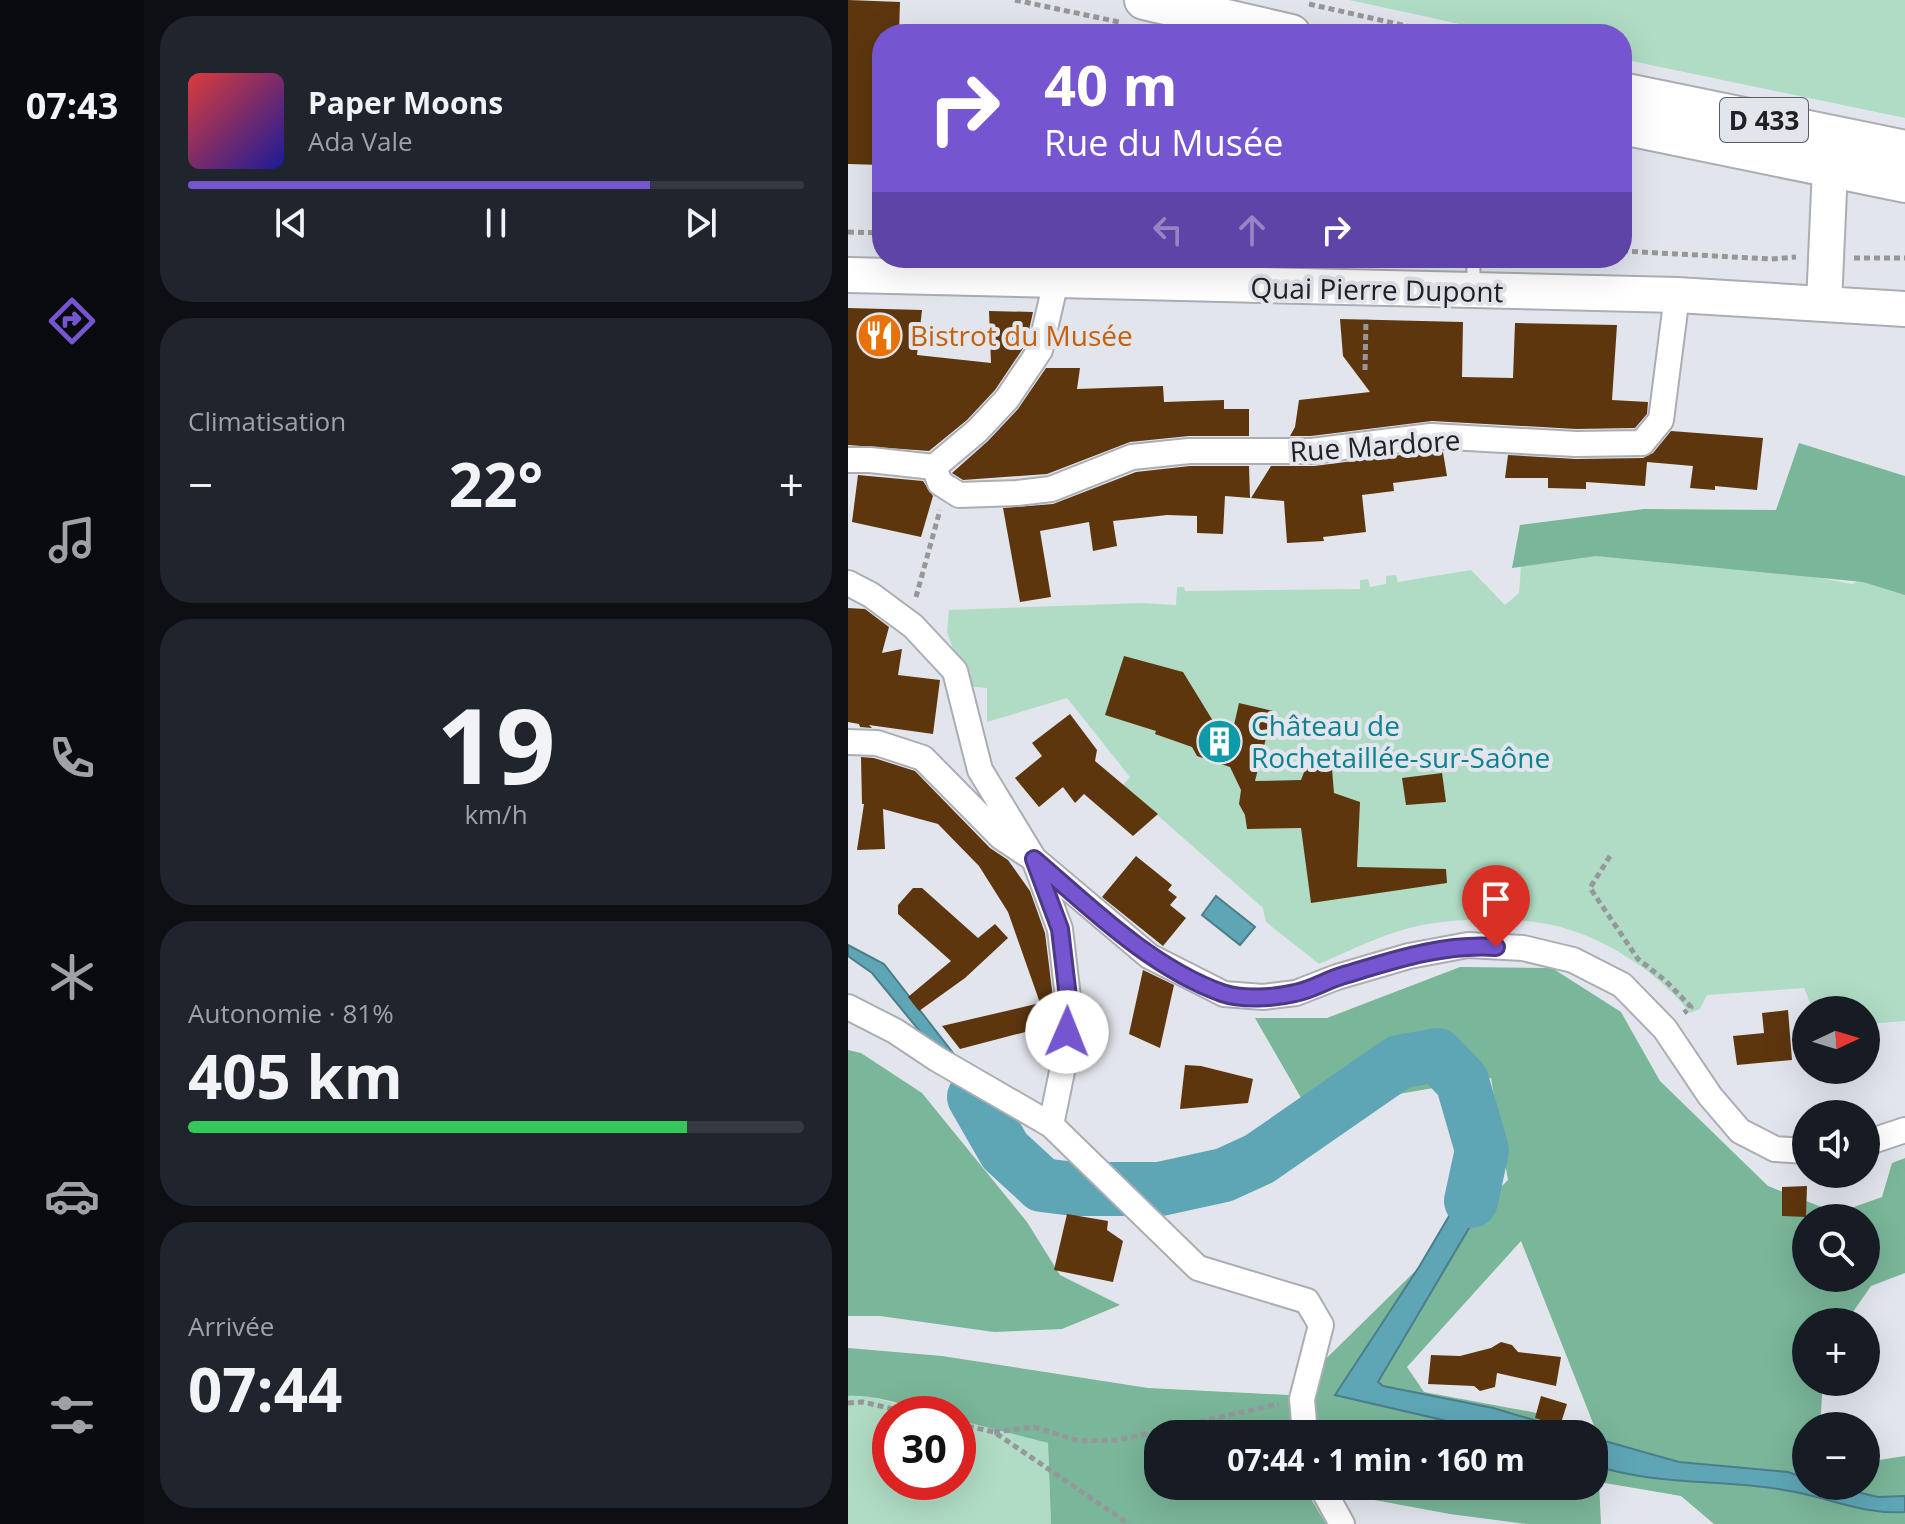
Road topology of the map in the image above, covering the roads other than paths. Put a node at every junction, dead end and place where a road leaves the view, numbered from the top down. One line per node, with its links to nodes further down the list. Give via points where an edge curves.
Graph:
1 (1137, 12): 2 (main road)
2 (1299, 19)
3 (1632, 94): 5 (main road, D 433)
4 (1632, 127): 6 (main road, D 433)
5 (1905, 150)
6 (1830, 168): 7 (main road, D 433); 12 (street)
7 (1905, 183)
8 (1473, 274): 10 (street, Quai Pierre Dupont, via 1367,288); 11 (street, Quai Pierre Dupont)
9 (848, 275): 10 (street, Quai Pierre Dupont)
10 (1056, 281): 15 (street, via 1040,350 1007,399)
11 (1677, 295): 12 (street, Quai Pierre Dupont); 15 (street, Rue Mardore, via 1661,420 1642,443 1431,436 1312,451 1189,451 1132,457 1051,489 959,495 940,483)
12 (1824, 304): 13 (street, Quai Pierre Dupont)
13 (1905, 309)
14 (848, 460): 15 (street)
15 (934, 467)
16 (848, 583): 18 (street, via 913,626 955,671 980,770)
17 (848, 742): 18 (street, via 877,743 923,758 1001,837)
18 (1034, 859): 20 (street, via 1060,929 1069,1006); 23 (street, via 1149,956 1224,994 1296,993 1409,956 1468,945 1523,948 1573,960 1622,985 1665,1029 1740,1131 1775,1149)
19 (848, 1007): 20 (street)
20 (1051, 1125): 24 (street, via 1198,1268 1307,1301 1321,1325 1302,1399)
21 (1905, 1130): 22 (street)
22 (1880, 1138)
23 (1792, 1150)
24 (1304, 1420)
25 (1329, 1500): 26 (street)
26 (1342, 1524)

